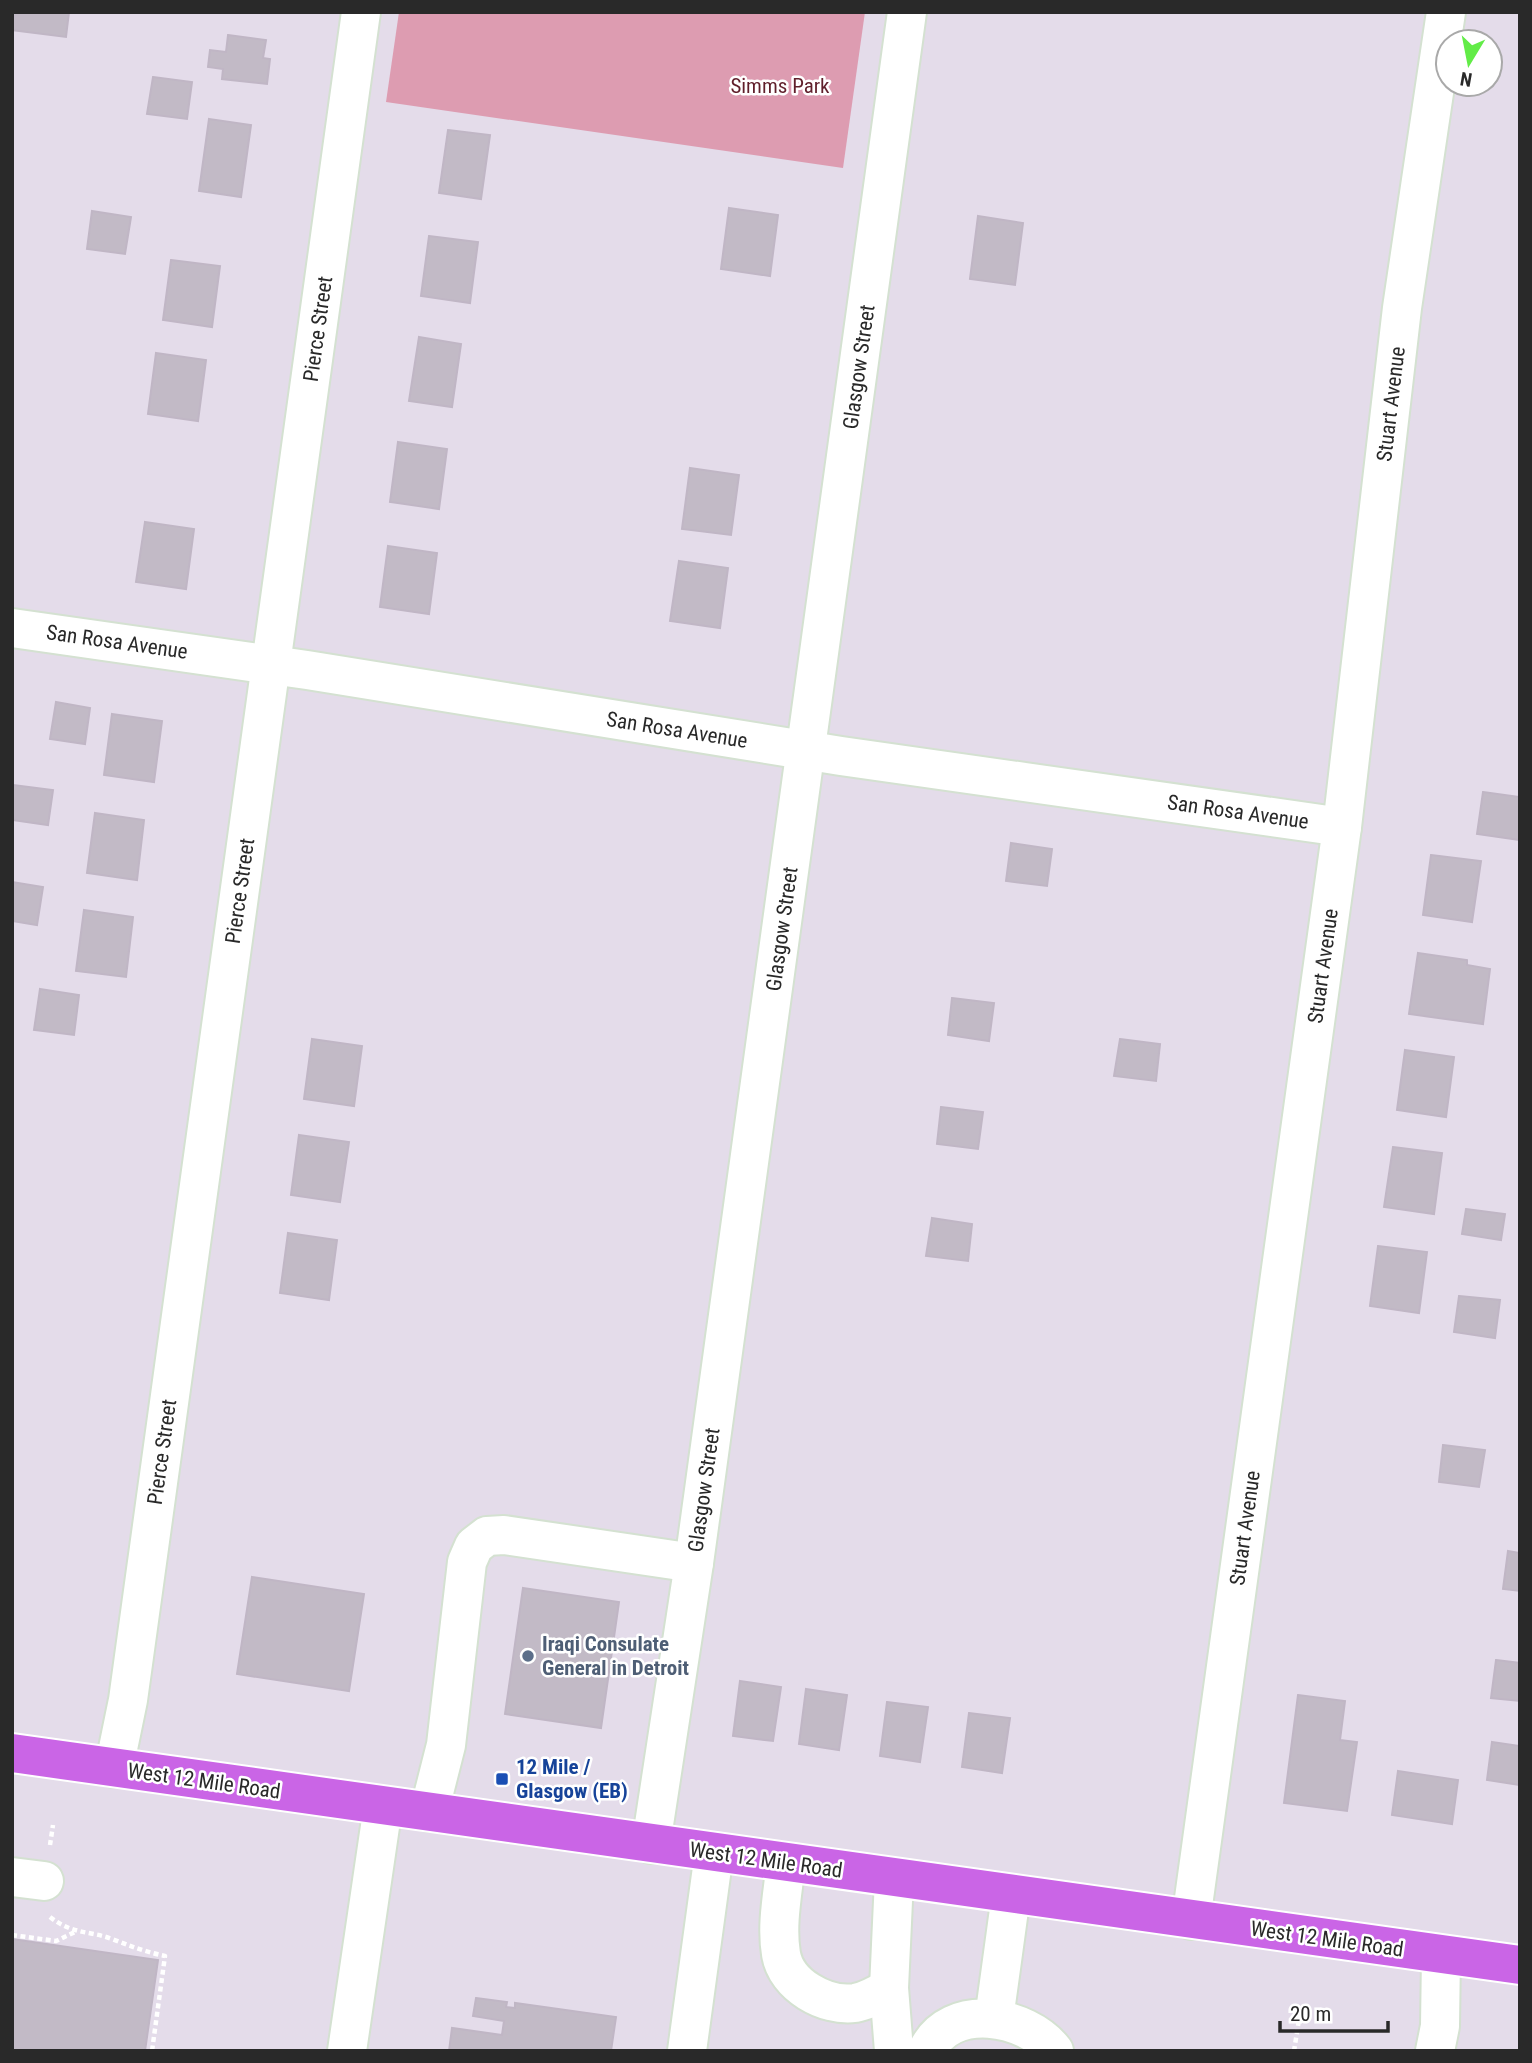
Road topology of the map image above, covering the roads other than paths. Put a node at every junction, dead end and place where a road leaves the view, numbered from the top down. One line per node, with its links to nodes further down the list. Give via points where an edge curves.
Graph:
1 (361, 12): 5 (street, Pierce Street)
2 (907, 12): 6 (street, Glasgow Street)
3 (1446, 12): 7 (street, Stuart Avenue, via 1402,308)
4 (12, 628): 5 (street, San Rosa Avenue)
5 (271, 665): 6 (street, San Rosa Avenue); 10 (street, Pierce Street, via 128,1700)
6 (807, 750): 7 (street, San Rosa Avenue); 8 (street, Glasgow Street)
7 (1342, 827): 18 (street, Stuart Avenue)
8 (694, 1563): 12 (street, via 504,1535 487,1536 474,1546 463,1584 446,1745); 13 (street, Glasgow Street)
9 (12, 1753): 10 (main road, West 12 Mile Road)
10 (114, 1768): 11 (main road, West 12 Mile Road)
11 (383, 1806): 12 (main road, West 12 Mile Road); 23 (street)
12 (429, 1812): 13 (main road, West 12 Mile Road)
13 (651, 1844): 14 (main road, West 12 Mile Road)
14 (714, 1853): 15 (main road, West 12 Mile Road); 24 (street)
15 (786, 1862): 16 (main road, West 12 Mile Road); 21 (street, via 779,1934 781,1956 789,1973 820,1998 839,2003 856,2003)
16 (894, 1879): 17 (main road, West 12 Mile Road); 21 (street)
17 (1011, 1895): 18 (main road, West 12 Mile Road); 22 (street)
18 (1191, 1920): 19 (main road, West 12 Mile Road)
19 (1441, 1955): 20 (main road, West 12 Mile Road); 28 (street)
20 (1520, 1965)
21 (889, 1988): 25 (street)
22 (995, 2019): 26 (street, via 956,2023); 27 (street, via 1028,2028 1045,2038)
23 (348, 2051)
24 (687, 2051)
25 (894, 2051)
26 (927, 2051)
27 (1054, 2051)
28 (1435, 2051)

